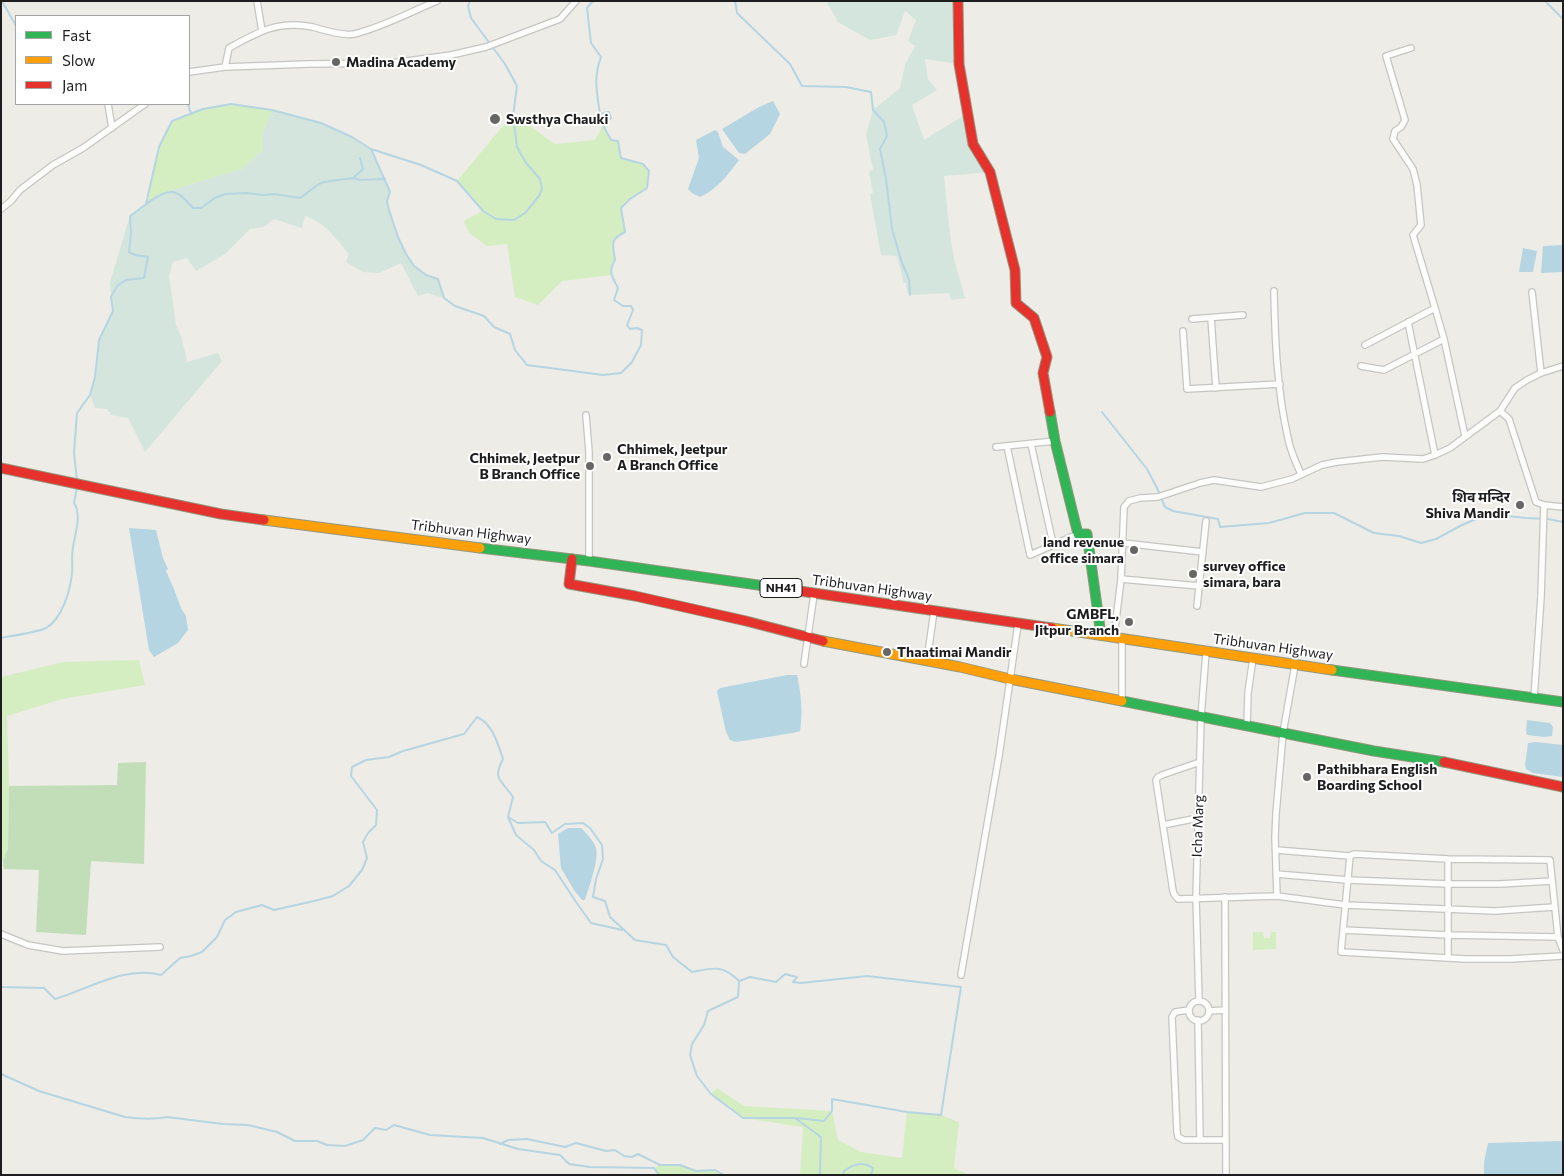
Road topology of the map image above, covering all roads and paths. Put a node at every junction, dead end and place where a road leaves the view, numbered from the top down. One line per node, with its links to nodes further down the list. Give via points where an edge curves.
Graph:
1 (257, 1): 5 (street)
2 (437, 1): 5 (street, via 352,34 302,25)
3 (576, 1): 7 (street, via 560,20 486,47 451,55 392,63)
4 (958, 1): 32 (main road, via 959,64 973,144 990,172 1015,270 1016,303 1034,318 1047,357 1043,373)
5 (262, 30): 7 (street, via 229,48)
6 (1411, 48): 15 (street, via 1386,56 1405,120 1393,139 1413,169 1421,225 1413,235)
7 (225, 67): 8 (street)
8 (190, 72)
9 (108, 105): 11 (street)
10 (144, 105): 11 (street)
11 (112, 128): 12 (street, via 54,165)
12 (1, 209)
13 (1274, 291): 27 (street)
14 (1532, 292): 26 (street)
15 (1436, 308): 19 (street); 21 (street)
16 (1243, 316): 17 (street)
17 (1211, 318): 18 (street); 28 (street)
18 (1192, 319)
19 (1408, 322): 22 (street); 23 (street)
20 (1183, 331): 28 (street, via 1187,389)
21 (1444, 339): 23 (street); 31 (street)
22 (1365, 345)
23 (1415, 354): 24 (street, via 1384,370); 36 (street)
24 (1361, 366)
25 (1563, 366): 26 (street)
26 (1541, 373): 29 (street, via 1516,388)
27 (1280, 384): 28 (street); 38 (street, via 1288,440)
28 (1216, 388)
29 (1500, 411): 31 (street); 39 (street, via 1509,419 1536,502)
30 (586, 415): 47 (street)
31 (1465, 436): 36 (street)
32 (1056, 441): 33 (street); 42 (main road)
33 (1031, 444): 34 (street); 44 (street)
34 (1007, 446): 35 (street); 44 (street, via 1030,555)
35 (996, 447)
36 (1435, 455): 38 (street, via 1423,459 1382,457 1337,462)
37 (1, 468): 46 (main road, Tribhuvan Highway / NH41, via 221,514)
38 (1301, 474): 43 (street, via 1261,487 1214,480 1200,482 1160,496 1129,501 1124,507)
39 (1544, 505): 40 (street); 63 (street)
40 (1563, 507)
41 (1206, 521): 45 (street)
42 (1078, 534): 44 (street); 54 (main road, via 1087,534)
43 (1123, 543): 45 (street); 48 (street)
44 (1053, 544)
45 (1203, 552): 49 (street)
46 (572, 559): 47 (main road, Tribhuvan Highway / NH41); 55 (main road, via 569,584 686,607)
47 (589, 560): 50 (main road, Tribhuvan Highway / NH41)
48 (1122, 579): 49 (street); 56 (street)
49 (1199, 586): 51 (street)
50 (814, 594): 52 (main road, Tribhuvan Highway / NH41); 55 (street)
51 (1197, 606)
52 (934, 610): 53 (main road, Tribhuvan Highway / NH41); 59 (street)
53 (1018, 624): 54 (main road, Tribhuvan Highway / NH41); 62 (street)
54 (1102, 636): 56 (main road, Tribhuvan Highway / NH41)
55 (808, 638): 59 (main road); 60 (street)
56 (1118, 638): 57 (main road, Tribhuvan Highway / NH41); 64 (street)
57 (1206, 652): 58 (main road, Tribhuvan Highway / NH41); 66 (street, Icha Marg)
58 (1253, 658): 61 (main road, Tribhuvan Highway / NH41); 67 (street)
59 (927, 661): 62 (main road)
60 (804, 664)
61 (1296, 665): 63 (main road, Tribhuvan Highway / NH41); 68 (street)
62 (1010, 679): 64 (main road); 94 (street)
63 (1534, 698): 65 (main road, Tribhuvan Highway / NH41)
64 (1122, 700): 66 (main road)
65 (1563, 702)
66 (1201, 717): 67 (main road); 69 (street, Icha Marg)
67 (1247, 726): 68 (main road)
68 (1283, 733): 70 (main road); 73 (street)
69 (1200, 762): 71 (street, Icha Marg); 72 (street, via 1158,777 1156,785)
70 (1563, 787)
71 (1198, 818): 72 (street); 82 (street, Icha Marg)
72 (1163, 825): 82 (street, via 1174,894 1181,899)
73 (1276, 850): 74 (street); 76 (street)
74 (1350, 856): 75 (street); 77 (street)
75 (1448, 859): 78 (street, via 1550,860); 79 (street)
76 (1276, 874): 77 (street); 80 (street)
77 (1348, 880): 79 (street); 83 (street)
78 (1552, 881): 79 (street); 84 (street)
79 (1448, 884): 85 (street)
80 (1277, 896): 81 (street); 83 (street)
81 (1225, 897): 82 (street); 97 (street)
82 (1196, 898): 95 (street, Icha Marg)
83 (1345, 905): 85 (street); 86 (street)
84 (1554, 907): 85 (street, via 1495,911); 89 (street)
85 (1448, 909): 88 (street)
86 (1343, 930): 88 (street); 93 (street, via 1340,952)
87 (1, 934): 90 (street, via 28,945 63,951)
88 (1448, 935): 89 (street); 93 (street)
89 (1558, 936): 91 (street)
90 (160, 947)
91 (1563, 950)
92 (1563, 956): 93 (street)
93 (1448, 958)
94 (961, 975)
95 (1199, 1001): 96 (street); 98 (street, via 1205,1002)
96 (1189, 1010): 99 (street); 100 (street, via 1175,1012 1172,1017 1177,1132 1181,1140)
97 (1226, 1010): 98 (street); 101 (street)
98 (1209, 1011): 99 (street, via 1204,1019)
99 (1198, 1020): 100 (street)
100 (1200, 1140): 101 (street)
101 (1226, 1140): 102 (street)
102 (1226, 1175)

